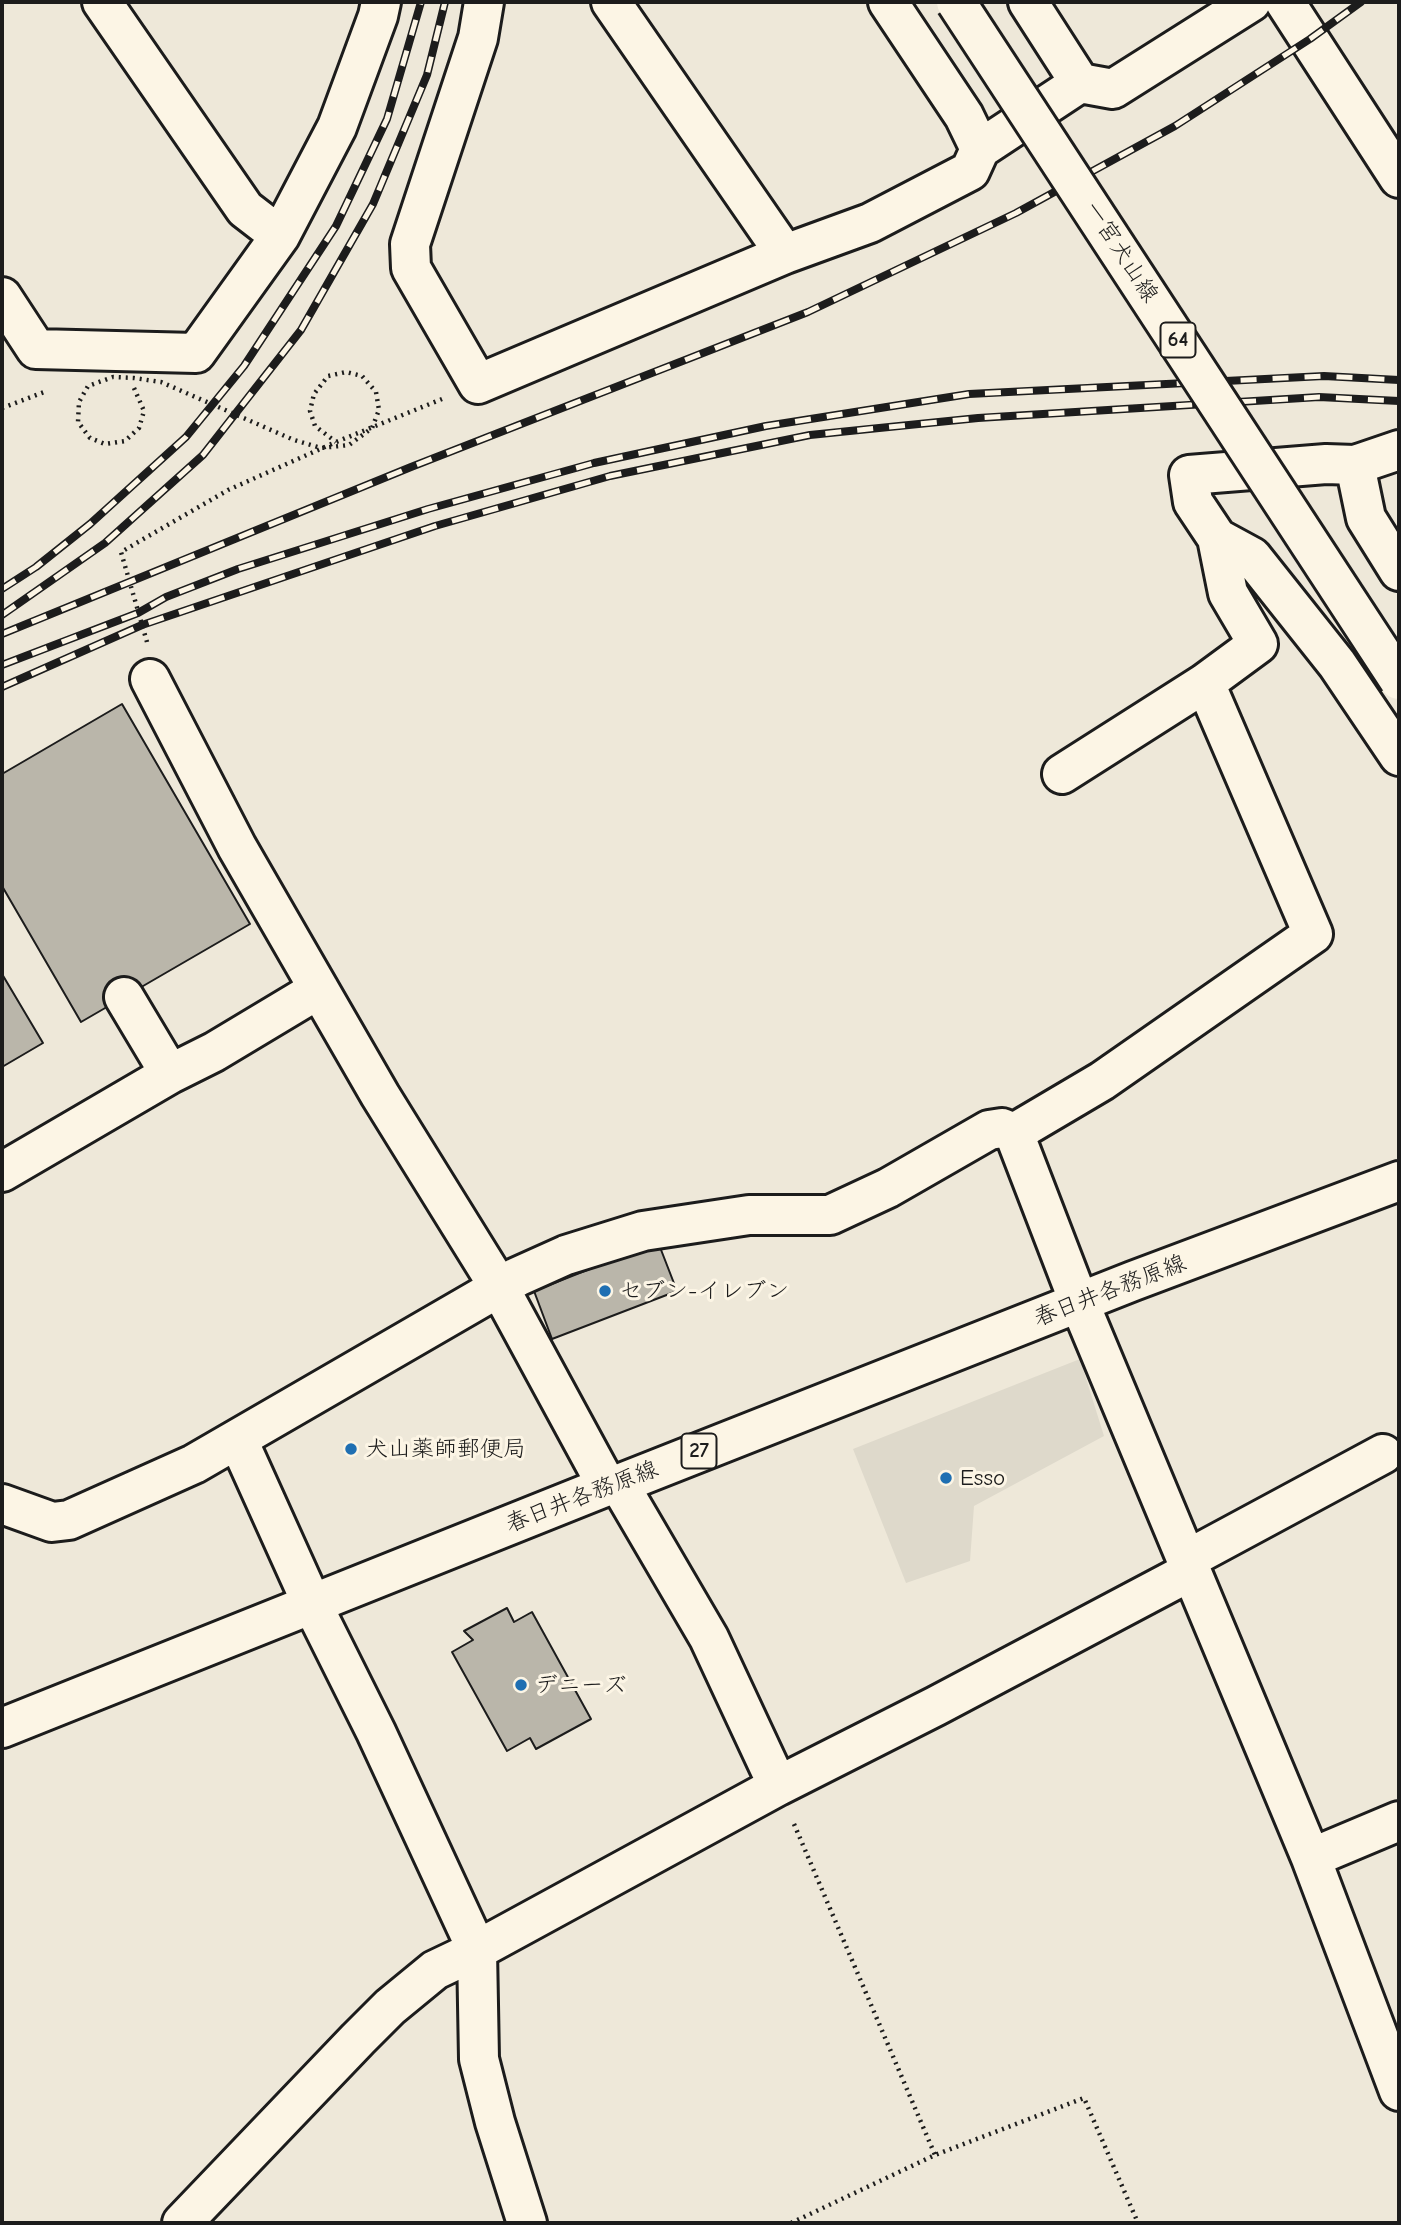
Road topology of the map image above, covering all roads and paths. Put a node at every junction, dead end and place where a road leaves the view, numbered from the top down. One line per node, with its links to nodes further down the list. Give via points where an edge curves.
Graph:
1 (102, 2): 13 (street, via 244,209)
2 (381, 2): 13 (street, via 337,127)
3 (484, 2): 16 (street, via 478,38 410,244 411,268)
4 (611, 2): 14 (street)
5 (888, 2): 11 (street, via 964,116)
6 (956, 2): 24 (street, 一宮犬山線 / 64, bridge)
7 (1027, 2): 10 (street)
8 (1251, 2): 10 (street, via 1113,89)
9 (1284, 2): 12 (street)
10 (1080, 83): 11 (street)
11 (980, 149): 14 (street, via 970,171 870,223)
12 (1399, 178)
13 (280, 236): 15 (street, via 196,354 36,349)
14 (785, 254): 16 (street)
15 (2, 297)
16 (478, 384): 18 (path)
17 (134, 388): 18 (path, bridge, via 144,411 139,428 125,441 105,444 90,439 78,422 79,402 88,386 113,377 161,382 321,448 349,445 372,428 379,410 376,392 362,376 346,372 328,376 314,394 310,411 315,426)
18 (336, 442): 23 (path, via 228,490 121,552 154,664)
19 (1399, 450): 20 (street)
20 (1355, 465): 21 (street, via 1189,475 1193,502); 22 (street, via 1366,518)
21 (1217, 538): 25 (street, via 1228,593 1258,644); 26 (street, via 1252,557 1337,664)
22 (1399, 571)
23 (150, 679): 28 (street, via 237,847)
24 (1399, 680)
25 (1205, 682): 27 (street); 31 (street, via 1313,934 1102,1081)
26 (1399, 756)
27 (1062, 774)
28 (319, 989): 30 (street); 34 (street)
29 (124, 997): 30 (street)
30 (170, 1074): 32 (street)
31 (1014, 1133): 34 (street, via 1002,1128 989,1130 888,1188 830,1215 749,1215 643,1231 566,1255); 35 (street)
32 (2, 1172)
33 (1399, 1181): 35 (street, 春日井各務原線 / 27)
34 (499, 1287): 36 (street); 38 (street)
35 (1079, 1302): 38 (street, 春日井各務原線 / 27); 40 (street)
36 (238, 1440): 39 (street, via 69,1520 51,1522); 41 (street)
37 (1383, 1454): 40 (street)
38 (613, 1485): 41 (street, 春日井各務原線 / 27); 43 (street, via 709,1638)
39 (2, 1504)
40 (1189, 1565): 43 (street, via 936,1706); 45 (street)
41 (313, 1604): 42 (street, 春日井各務原線 / 27); 46 (street)
42 (2, 1728)
43 (778, 1786): 46 (street); 48 (path)
44 (1399, 1821): 45 (street)
45 (1311, 1858): 47 (street)
46 (477, 1950): 49 (street, via 435,1970 390,2007); 50 (street, via 479,2059)
47 (1399, 2091)
48 (934, 2155): 51 (path); 52 (path, via 1084,2098)
49 (182, 2223)
50 (527, 2223)
51 (791, 2223)
52 (1138, 2223)

